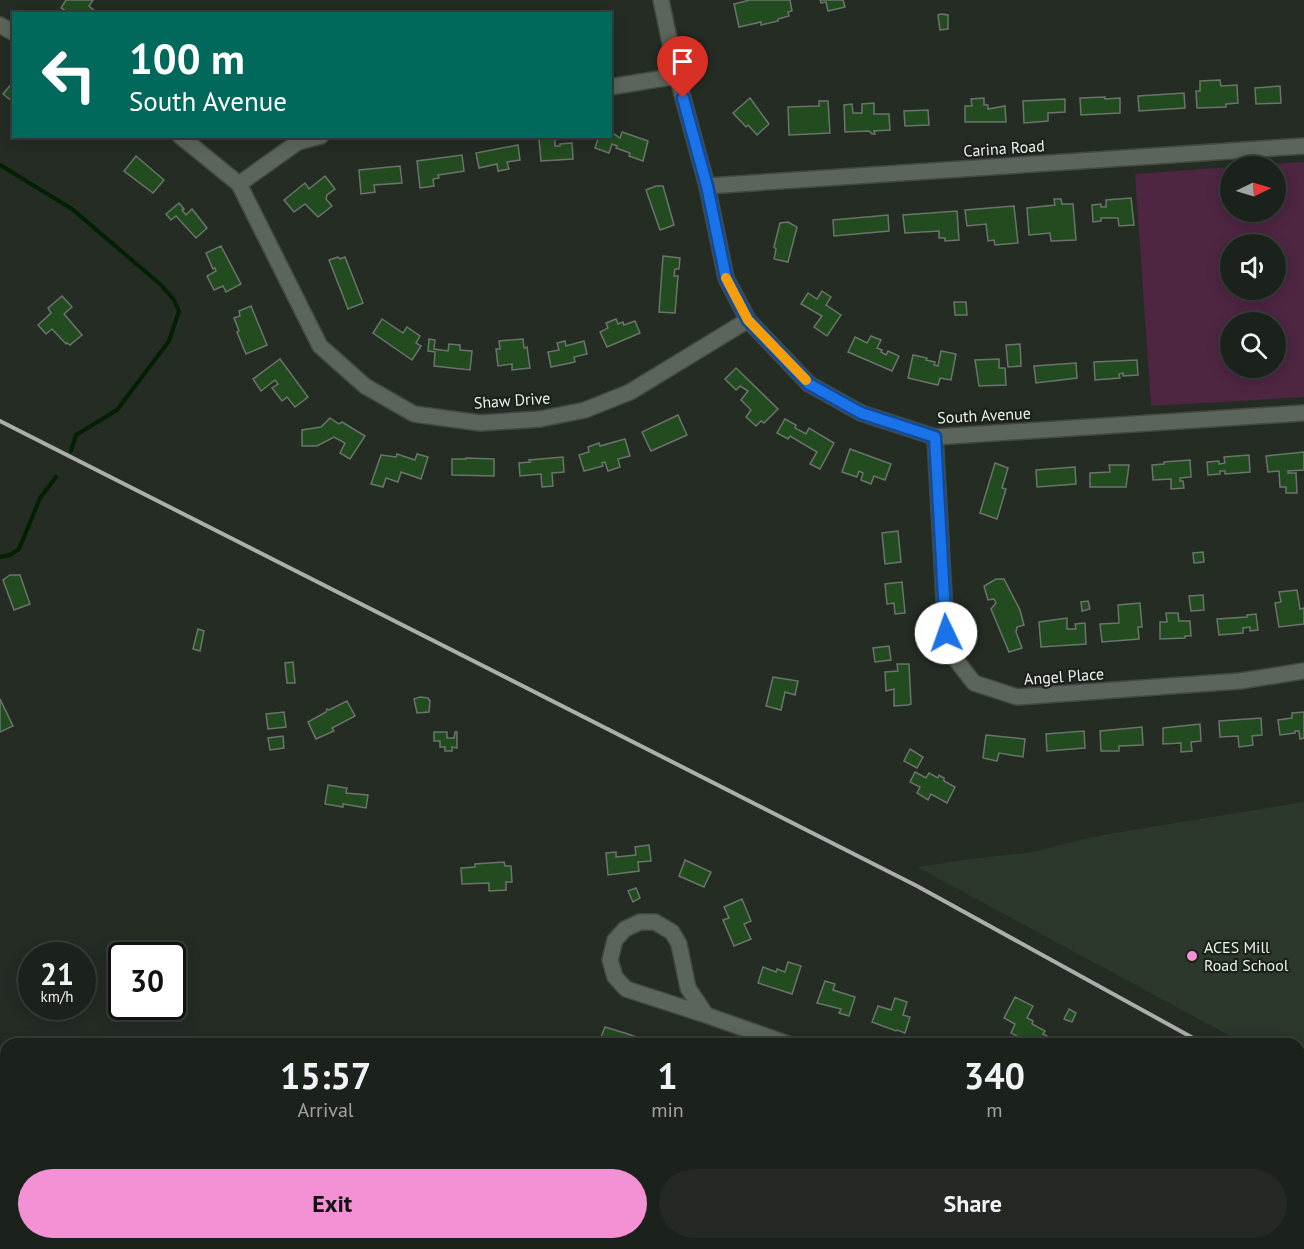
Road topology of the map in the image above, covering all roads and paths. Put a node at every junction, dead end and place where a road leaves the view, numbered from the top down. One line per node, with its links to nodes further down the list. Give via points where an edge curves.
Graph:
1 (662, 0): 2 (street, South Avenue)
2 (677, 76): 3 (street); 8 (street, South Avenue)
3 (612, 87)
4 (182, 138): 7 (street, Shaw Drive)
5 (313, 138): 7 (street, via 298,142)
6 (1304, 146): 8 (street, Carina Road)
7 (239, 184): 9 (street, Shaw Drive, via 320,346 365,386 414,414 480,423 540,419 585,410 630,392)
8 (707, 186): 9 (street, South Avenue, via 726,278)
9 (748, 320): 11 (street, South Avenue, via 809,384 861,413)
10 (1304, 413): 11 (street, South Avenue)
11 (935, 437): 12 (street, Angel Place, via 946,633 953,656 974,683 1017,697 1240,681)
12 (1304, 671)
13 (706, 1015): 13 (street, via 626,989 615,977 610,960 615,940 625,928 655,922 672,932 680,944 688,988); 14 (street)
14 (771, 1038)

